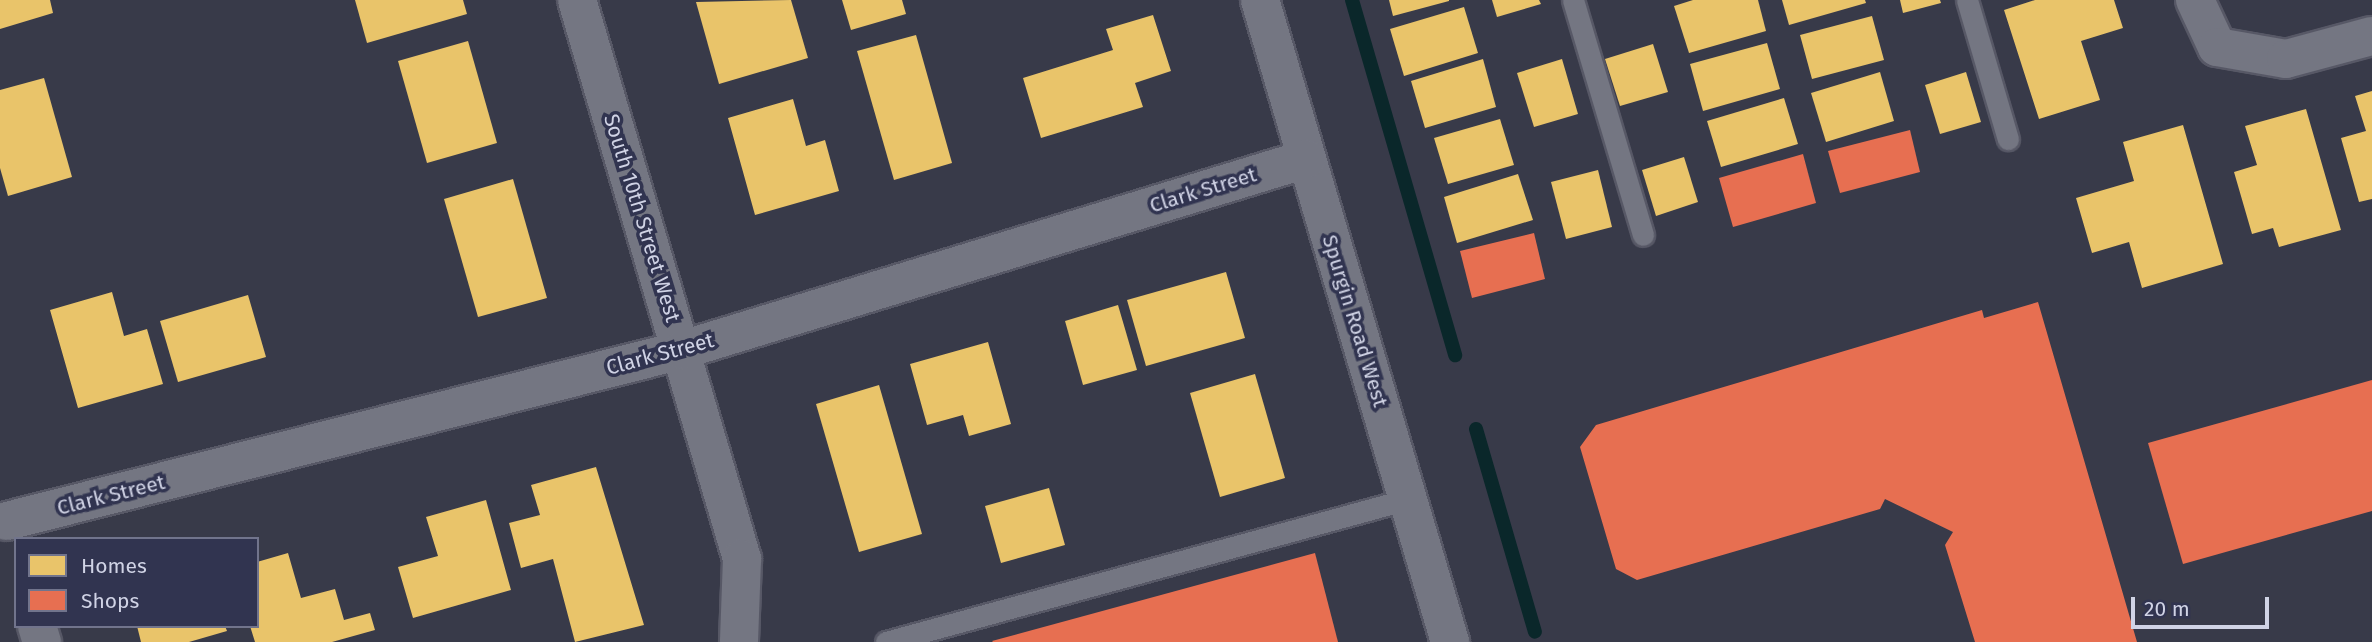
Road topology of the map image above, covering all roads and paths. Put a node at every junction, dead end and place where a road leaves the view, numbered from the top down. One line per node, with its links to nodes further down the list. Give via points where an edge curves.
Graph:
1 (577, 0): 10 (street, South 10th Street West)
2 (1260, 0): 8 (street, Spurgin Road West)
3 (1573, 0): 9 (lane)
4 (1968, 0): 7 (lane)
5 (2195, 0): 6 (street, via 2217,47 2286,59)
6 (2372, 36)
7 (2008, 139)
8 (1306, 159): 10 (street, Clark Street); 11 (street, Spurgin Road West)
9 (1643, 235)
10 (682, 350): 12 (street, Clark Street); 13 (street, South 10th Street West, via 742,559)
11 (1408, 499): 14 (lane); 15 (street, Spurgin Road West)
12 (7, 524)
13 (739, 642)
14 (886, 642)
15 (1450, 642)

